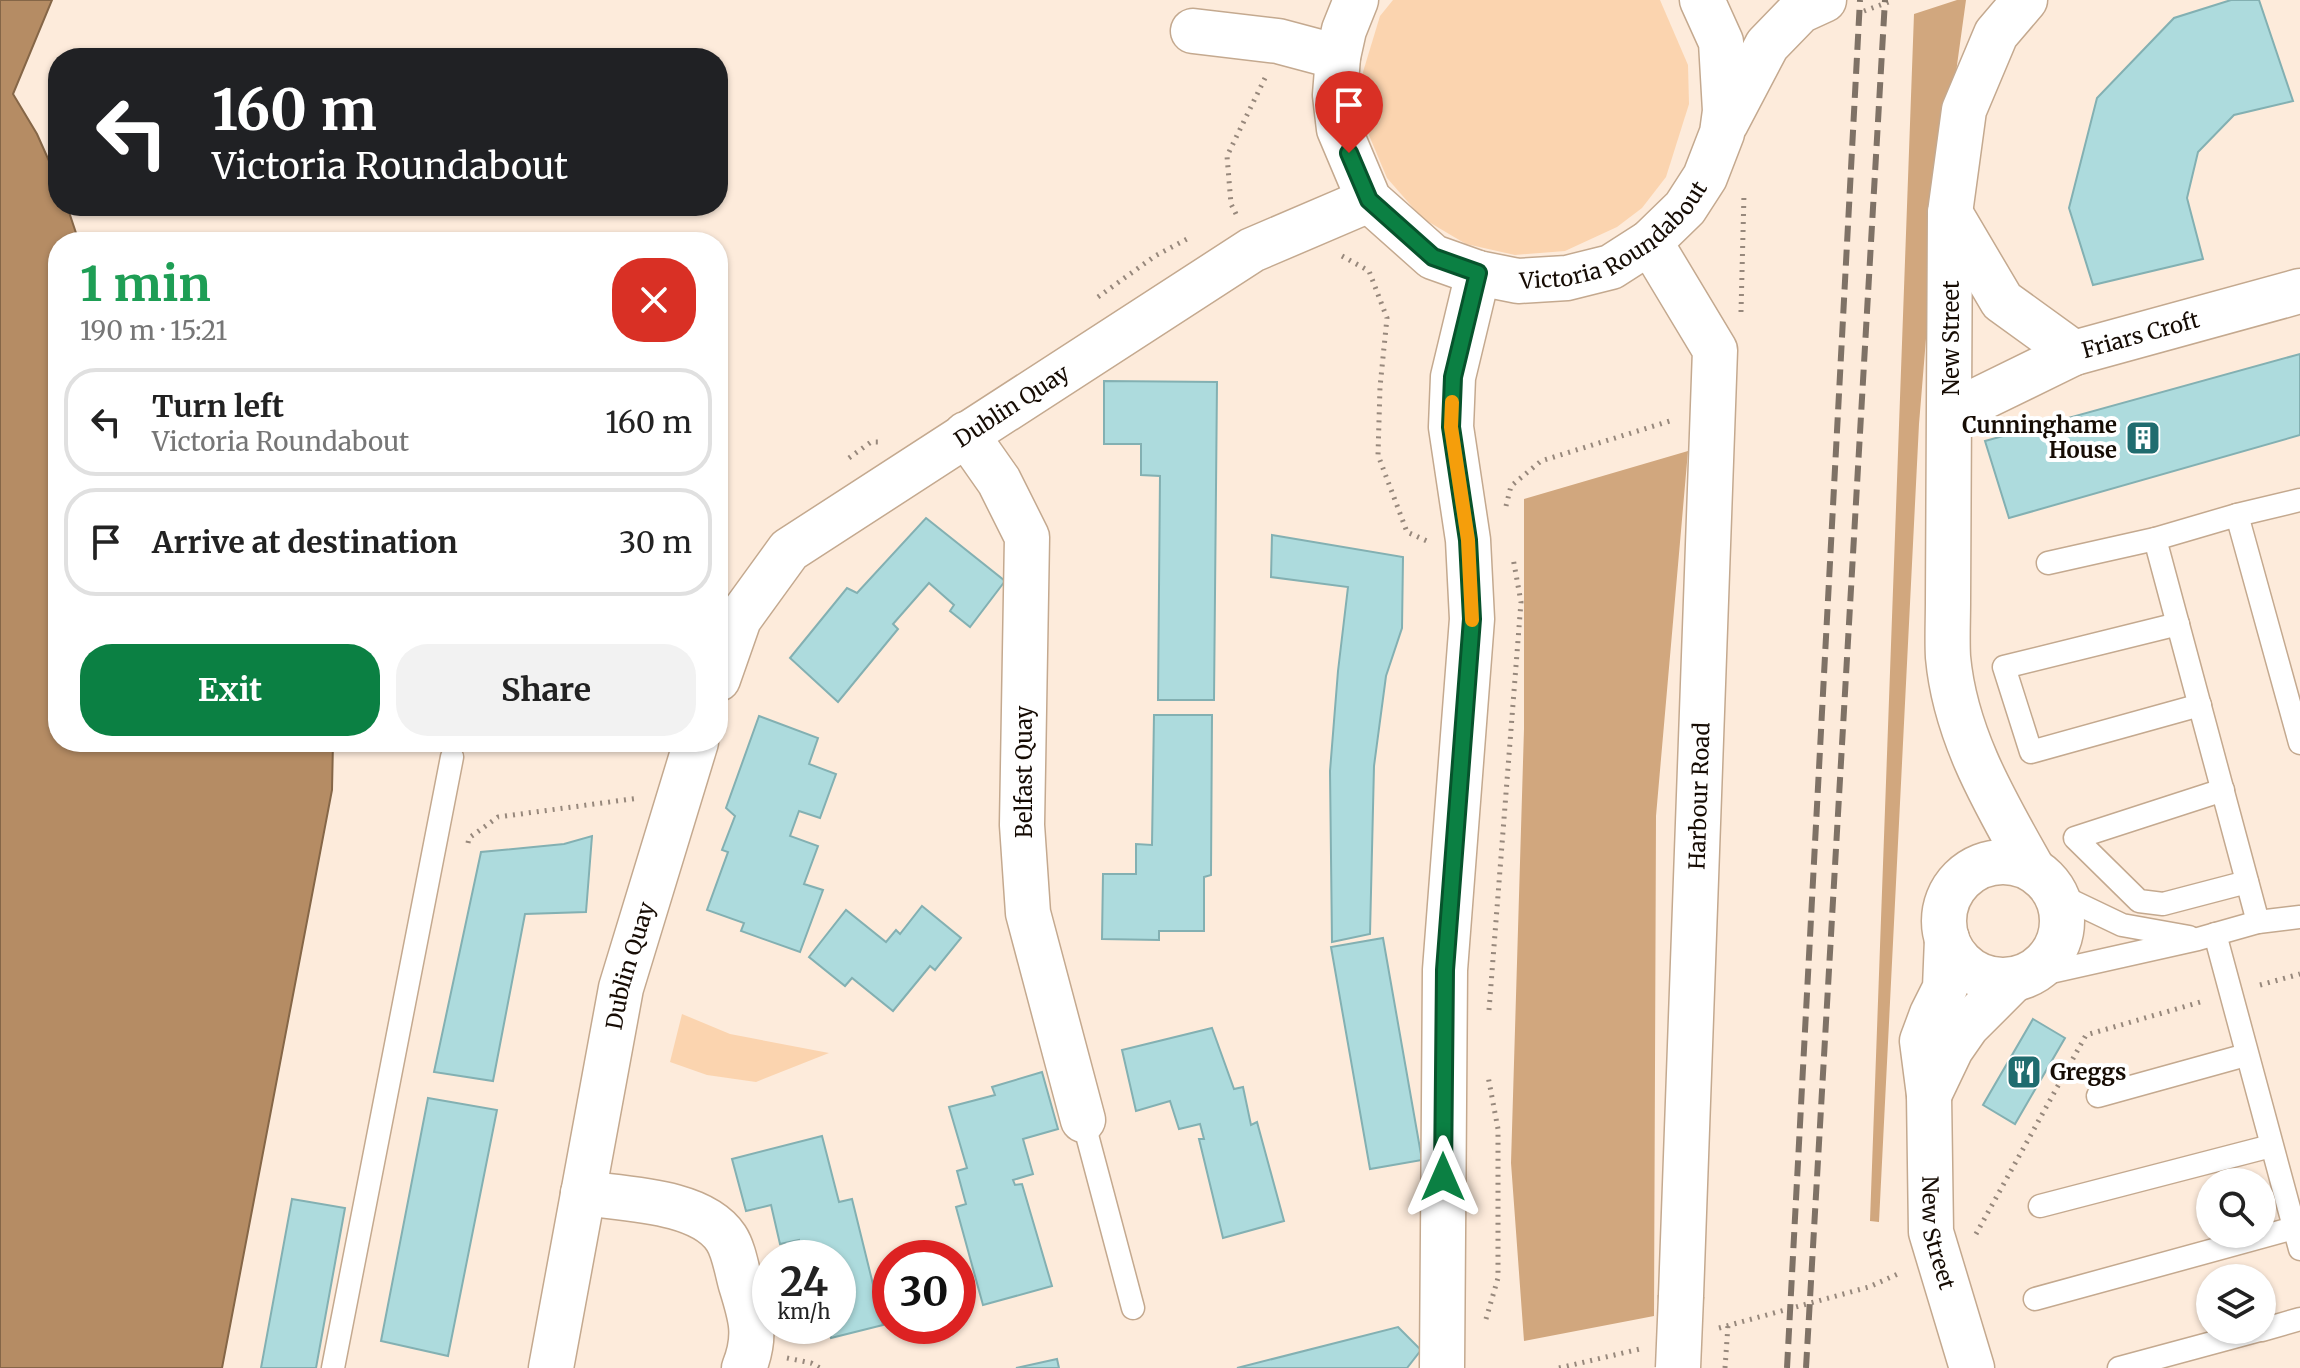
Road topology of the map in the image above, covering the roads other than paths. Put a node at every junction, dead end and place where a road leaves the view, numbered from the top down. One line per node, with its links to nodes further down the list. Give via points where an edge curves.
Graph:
1 (1356, 0): 6 (street, Victoria Roundabout)
2 (1702, 0): 7 (street, Victoria Roundabout, via 1721,42)
3 (1824, 0): 7 (street, via 1800,11 1767,45)
4 (2025, 0): 9 (street, New Street, via 1996,34 1964,110)
5 (1193, 31): 6 (street, via 1278,41)
6 (1338, 57): 8 (street, Victoria Roundabout, via 1339,129)
7 (1722, 133): 10 (street, Victoria Roundabout, via 1705,177 1685,208)
8 (1369, 200): 11 (street, Victoria Roundabout, via 1433,257); 15 (street, Dublin Quay, via 1252,250)
9 (1950, 213): 13 (street, Friars Croft, via 2002,301); 14 (street, New Street)
10 (1650, 242): 11 (street, Victoria Roundabout, via 1611,267 1567,278 1518,281); 47 (street, Harbour Road, bridge, via 1715,350 1681,1296)
11 (1478, 273): 48 (street, via 1453,377 1451,427 1489,543 1472,619 1445,970)
12 (2300, 291): 13 (street, Friars Croft)
13 (2074, 353): 14 (street)
14 (1951, 413): 27 (street, New Street, via 1948,658 1958,710 1977,767)
15 (966, 434): 21 (street, Dublin Quay, via 789,550 739,619); 37 (street, Belfast Quay, via 999,481 1027,537 1022,825 1028,913)
16 (2300, 500): 17 (lane)
17 (2237, 515): 18 (lane); 23 (lane)
18 (2155, 539): 19 (lane); 20 (lane)
19 (2048, 563)
20 (2178, 624): 22 (lane); 22 (lane, via 2004,667 2031,752)
21 (728, 650)
22 (2200, 705): 26 (lane)
23 (2300, 743)
24 (693, 752): 39 (street, Dublin Quay, via 621,988)
25 (452, 757): 49 (lane)
26 (2223, 790): 28 (lane); 28 (lane, via 2075,838 2139,901 2163,904)
27 (2044, 880): 31 (lane, via 2122,925); 32 (street, via 2014,862 1997,861 1965,875 1945,904); 33 (street, New Street, via 2061,910 2062,929 2049,958)
28 (2247, 882): 30 (lane)
29 (2300, 917): 30 (lane)
30 (2258, 922): 31 (lane)
31 (2206, 937): 33 (lane); 34 (lane)
32 (1947, 939): 33 (street, via 1954,955 1981,976); 35 (street, New Street, via 1945,988 1922,1041)
33 (2021, 978): 35 (street, New Street, via 1967,1026)
34 (2246, 1055): 36 (lane); 38 (lane)
35 (1929, 1095): 52 (street, New Street, via 1931,1232)
36 (2098, 1096)
37 (1083, 1120): 43 (lane)
38 (2271, 1146): 40 (lane); 41 (lane)
39 (583, 1193): 50 (street, Dublin Quay); 51 (street, via 670,1206 706,1218 727,1239 752,1321 751,1351)
40 (2040, 1206)
41 (2297, 1238): 42 (lane)
42 (2035, 1299)
43 (1133, 1308)
44 (2300, 1319): 45 (lane)
45 (2276, 1326)
46 (2209, 1344): 53 (lane)
47 (1659, 1359)
48 (1449, 1364)
49 (333, 1368)
50 (551, 1368)
51 (744, 1368)
52 (1972, 1368)
53 (2119, 1368)

